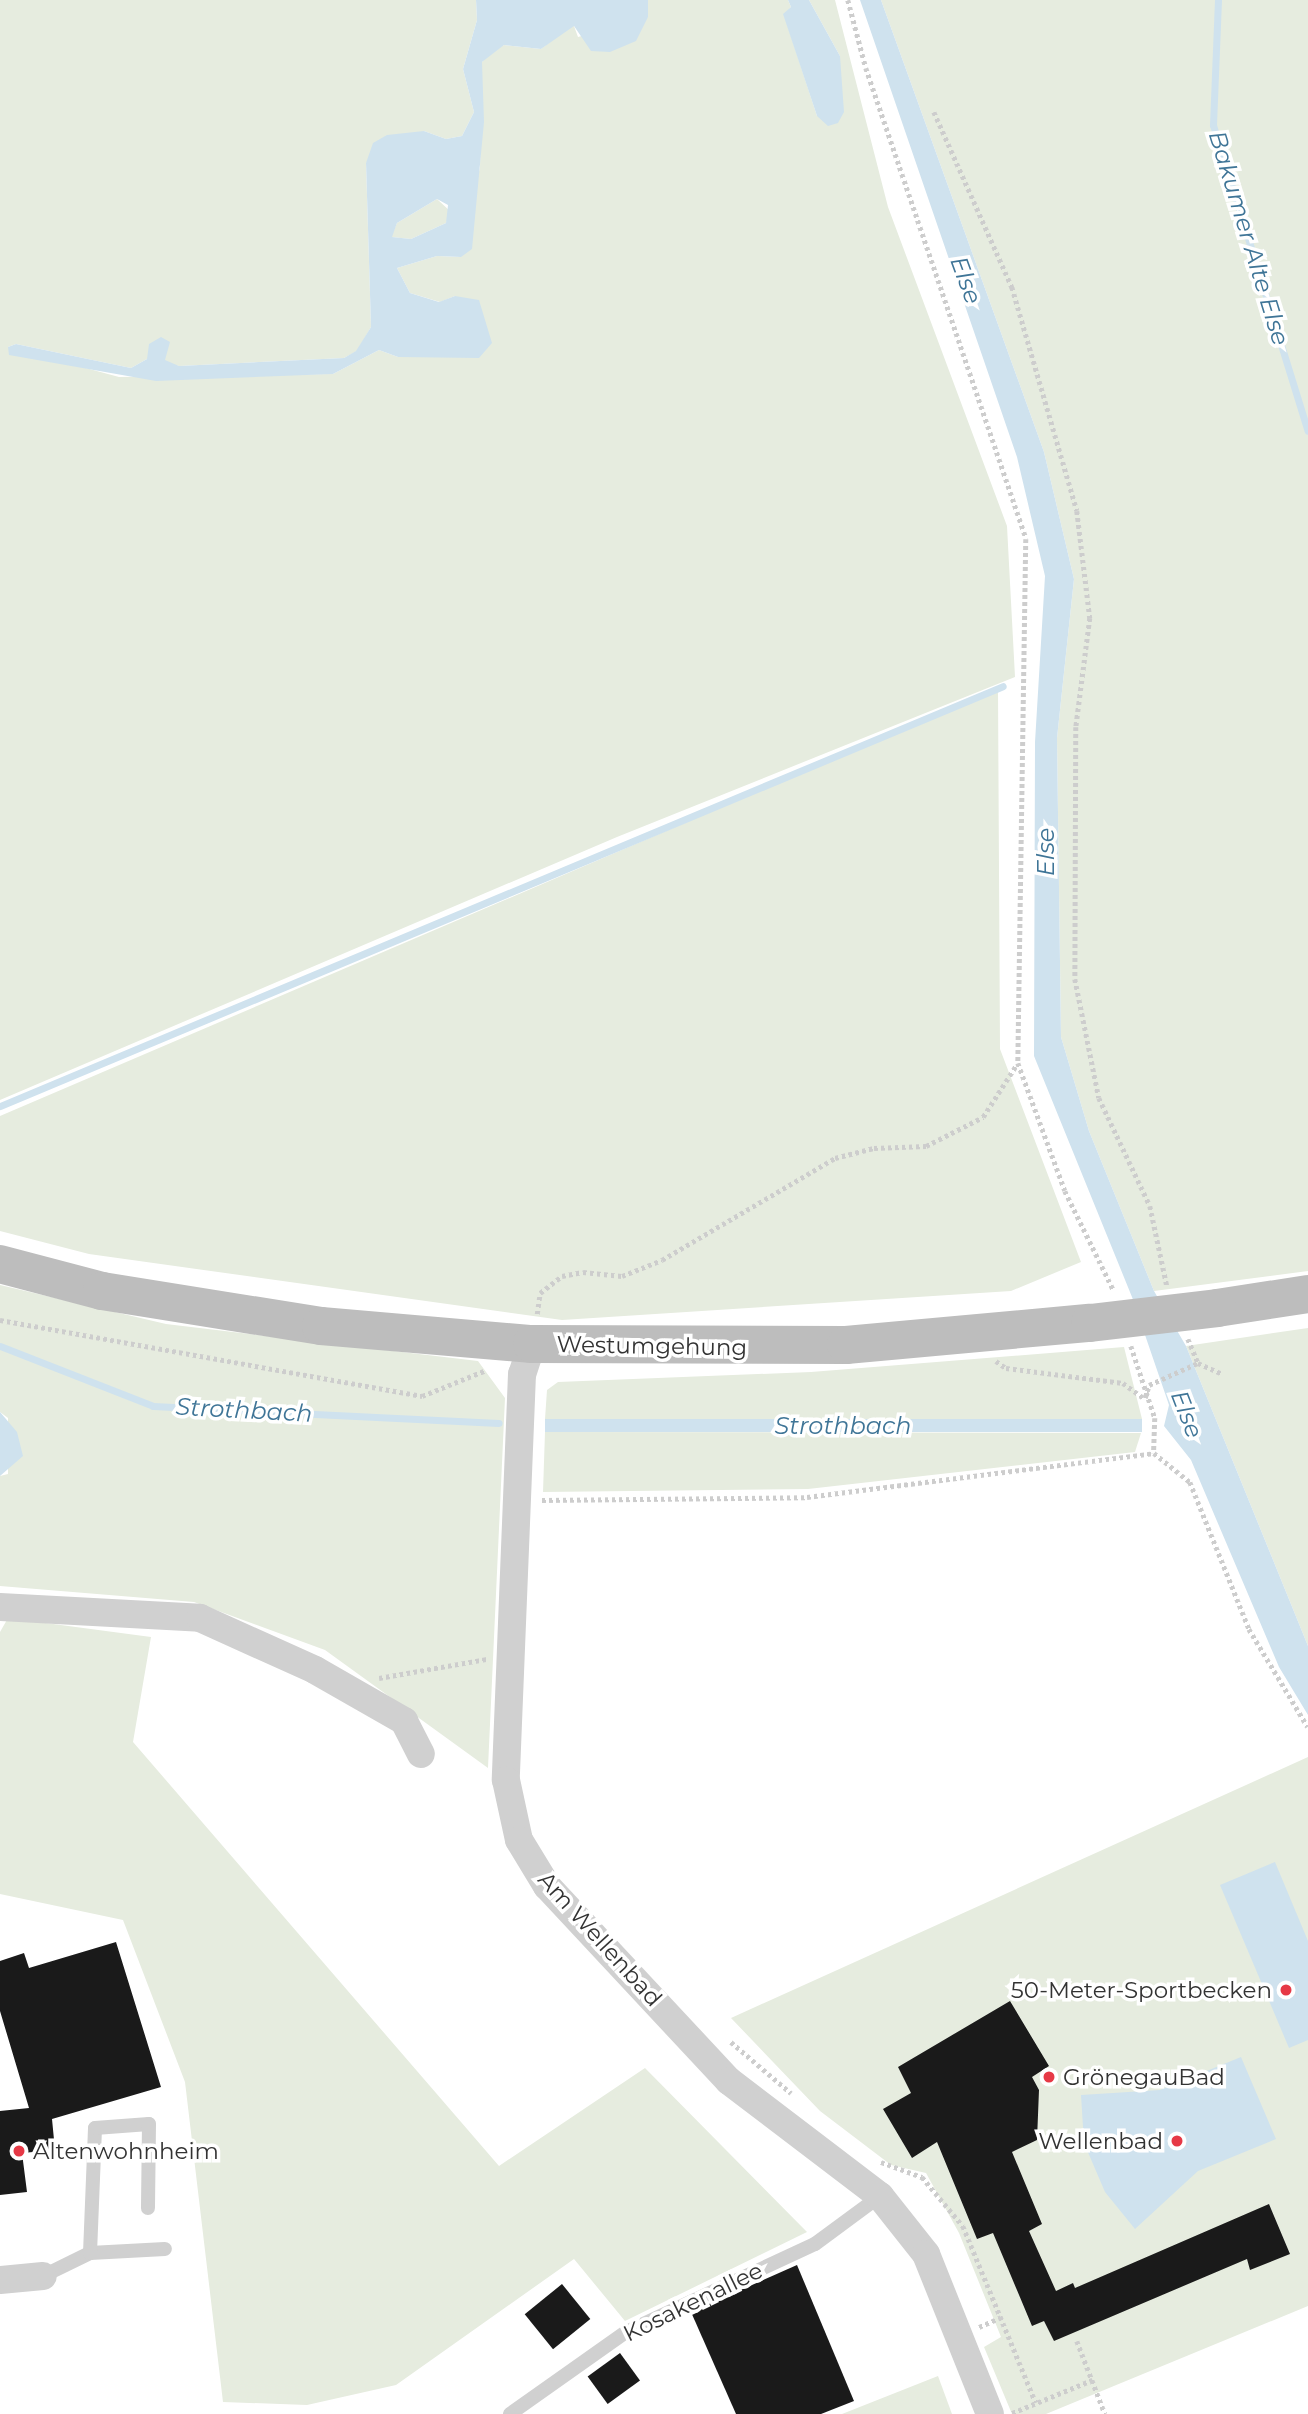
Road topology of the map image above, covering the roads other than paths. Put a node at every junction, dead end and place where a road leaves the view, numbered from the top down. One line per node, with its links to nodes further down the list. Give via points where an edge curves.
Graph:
1 (0, 1264): 3 (main road, Westumgehung, via 102,1292)
2 (1308, 1294): 3 (main road, Westumgehung, bridge, via 1217,1308 1104,1313 846,1345)
3 (527, 1359): 6 (street, Am Wellenbad, via 533,1500 512,1656 506,1780 519,1840 547,1886 729,2081)
4 (0, 1607): 5 (street, via 200,1618 345,1687 404,1721)
5 (421, 1754)
6 (880, 2196): 12 (lane, Kosakenallee, via 815,2244 626,2332); 13 (street, Am Wellenbad, via 926,2254)
7 (148, 2207): 9 (lane, via 149,2124 95,2128)
8 (165, 2249): 9 (lane)
9 (90, 2253): 10 (lane)
10 (43, 2276): 11 (street)
11 (0, 2280)
12 (510, 2414)
13 (989, 2414)

